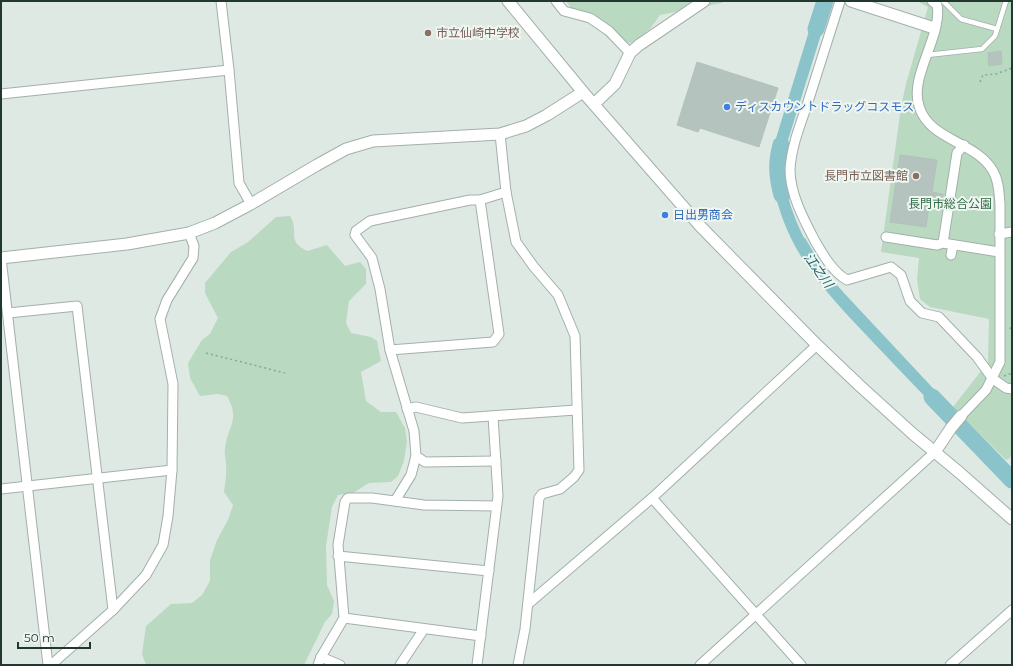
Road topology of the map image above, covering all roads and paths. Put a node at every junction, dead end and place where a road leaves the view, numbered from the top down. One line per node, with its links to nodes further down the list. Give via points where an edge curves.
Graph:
1 (221, 1): 15 (street)
2 (508, 1): 17 (street)
3 (556, 1): 12 (street, via 564,11 590,18 609,31)
4 (704, 1): 12 (street)
5 (840, 1): 41 (street, via 793,151 790,170 800,209 821,251 840,276 847,280 891,267 901,275 910,301 922,313 939,317 947,324)
6 (851, 1): 10 (street)
7 (932, 1): 10 (street, via 937,5 938,11)
8 (943, 1): 11 (lane, via 961,19)
9 (1006, 1): 11 (lane)
10 (934, 28): 13 (street)
11 (997, 29): 13 (lane, via 995,36 982,49)
12 (630, 53): 19 (street, via 615,84)
13 (927, 55): 21 (street, via 918,87 919,107 934,129)
14 (1012, 68): 16 (path, via 996,74 983,75)
15 (230, 70): 18 (street); 24 (street, via 239,183)
16 (980, 82)
17 (583, 92): 19 (street); 20 (street, via 526,126)
18 (1, 94)
19 (594, 104): 35 (street, via 701,227)
20 (500, 134): 22 (street); 24 (street, via 373,141 346,149)
21 (964, 145): 27 (street, via 981,157 993,170 999,189); 29 (street, via 957,153)
22 (506, 192): 23 (street); 44 (street, via 516,242 558,295 575,336)
23 (480, 200): 36 (street, via 499,334 493,342); 36 (street, via 370,221 356,231 355,235 372,258)
24 (251, 204): 26 (street)
25 (1012, 232): 27 (street)
26 (189, 233): 33 (street, via 128,244); 50 (street, via 194,246 193,258 167,300 160,319 173,384)
27 (999, 234): 31 (street)
28 (886, 237): 29 (street, via 937,245)
29 (943, 243): 30 (street)
30 (953, 245): 31 (street); 32 (street)
31 (999, 252): 41 (street, via 1000,362)
32 (951, 255)
33 (1, 258): 34 (street)
34 (8, 313): 51 (street, via 77,306); 52 (street)
35 (817, 345): 47 (street, via 912,434); 54 (street)
36 (390, 350): 43 (street)
37 (206, 353): 38 (path)
38 (285, 373)
39 (1012, 373): 40 (path)
40 (1004, 376)
41 (993, 379): 42 (street); 46 (street)
42 (1012, 389)
43 (407, 409): 45 (street, via 416,407 462,418); 48 (street, via 414,431)
44 (576, 410): 45 (street); 60 (street, via 579,470 563,487 542,494 539,498)
45 (493, 416): 49 (street)
46 (961, 416): 47 (street)
47 (935, 452): 57 (street); 63 (street)
48 (416, 456): 49 (street, via 425,462); 55 (street, via 411,475)
49 (496, 461): 56 (street)
50 (172, 470): 51 (street); 61 (street, via 163,545 146,575)
51 (97, 478): 52 (street); 61 (street)
52 (26, 487): 53 (street); 68 (street)
53 (1, 490)
54 (652, 498): 60 (street); 63 (street)
55 (395, 501): 56 (street, via 424,505); 58 (street, via 348,498 345,502)
56 (496, 506): 59 (street)
57 (1012, 519)
58 (338, 556): 59 (street); 64 (street)
59 (489, 571): 66 (street)
60 (528, 604): 72 (street)
61 (113, 610): 68 (street)
62 (1012, 610): 75 (street)
63 (756, 614): 73 (street); 74 (street)
64 (344, 618): 65 (street); 67 (street)
65 (424, 629): 66 (street); 70 (street)
66 (481, 636): 71 (street)
67 (319, 661): 69 (street)
68 (49, 665)
69 (340, 665)
70 (400, 665)
71 (477, 665)
72 (518, 665)
73 (700, 665)
74 (801, 665)
75 (950, 665)

